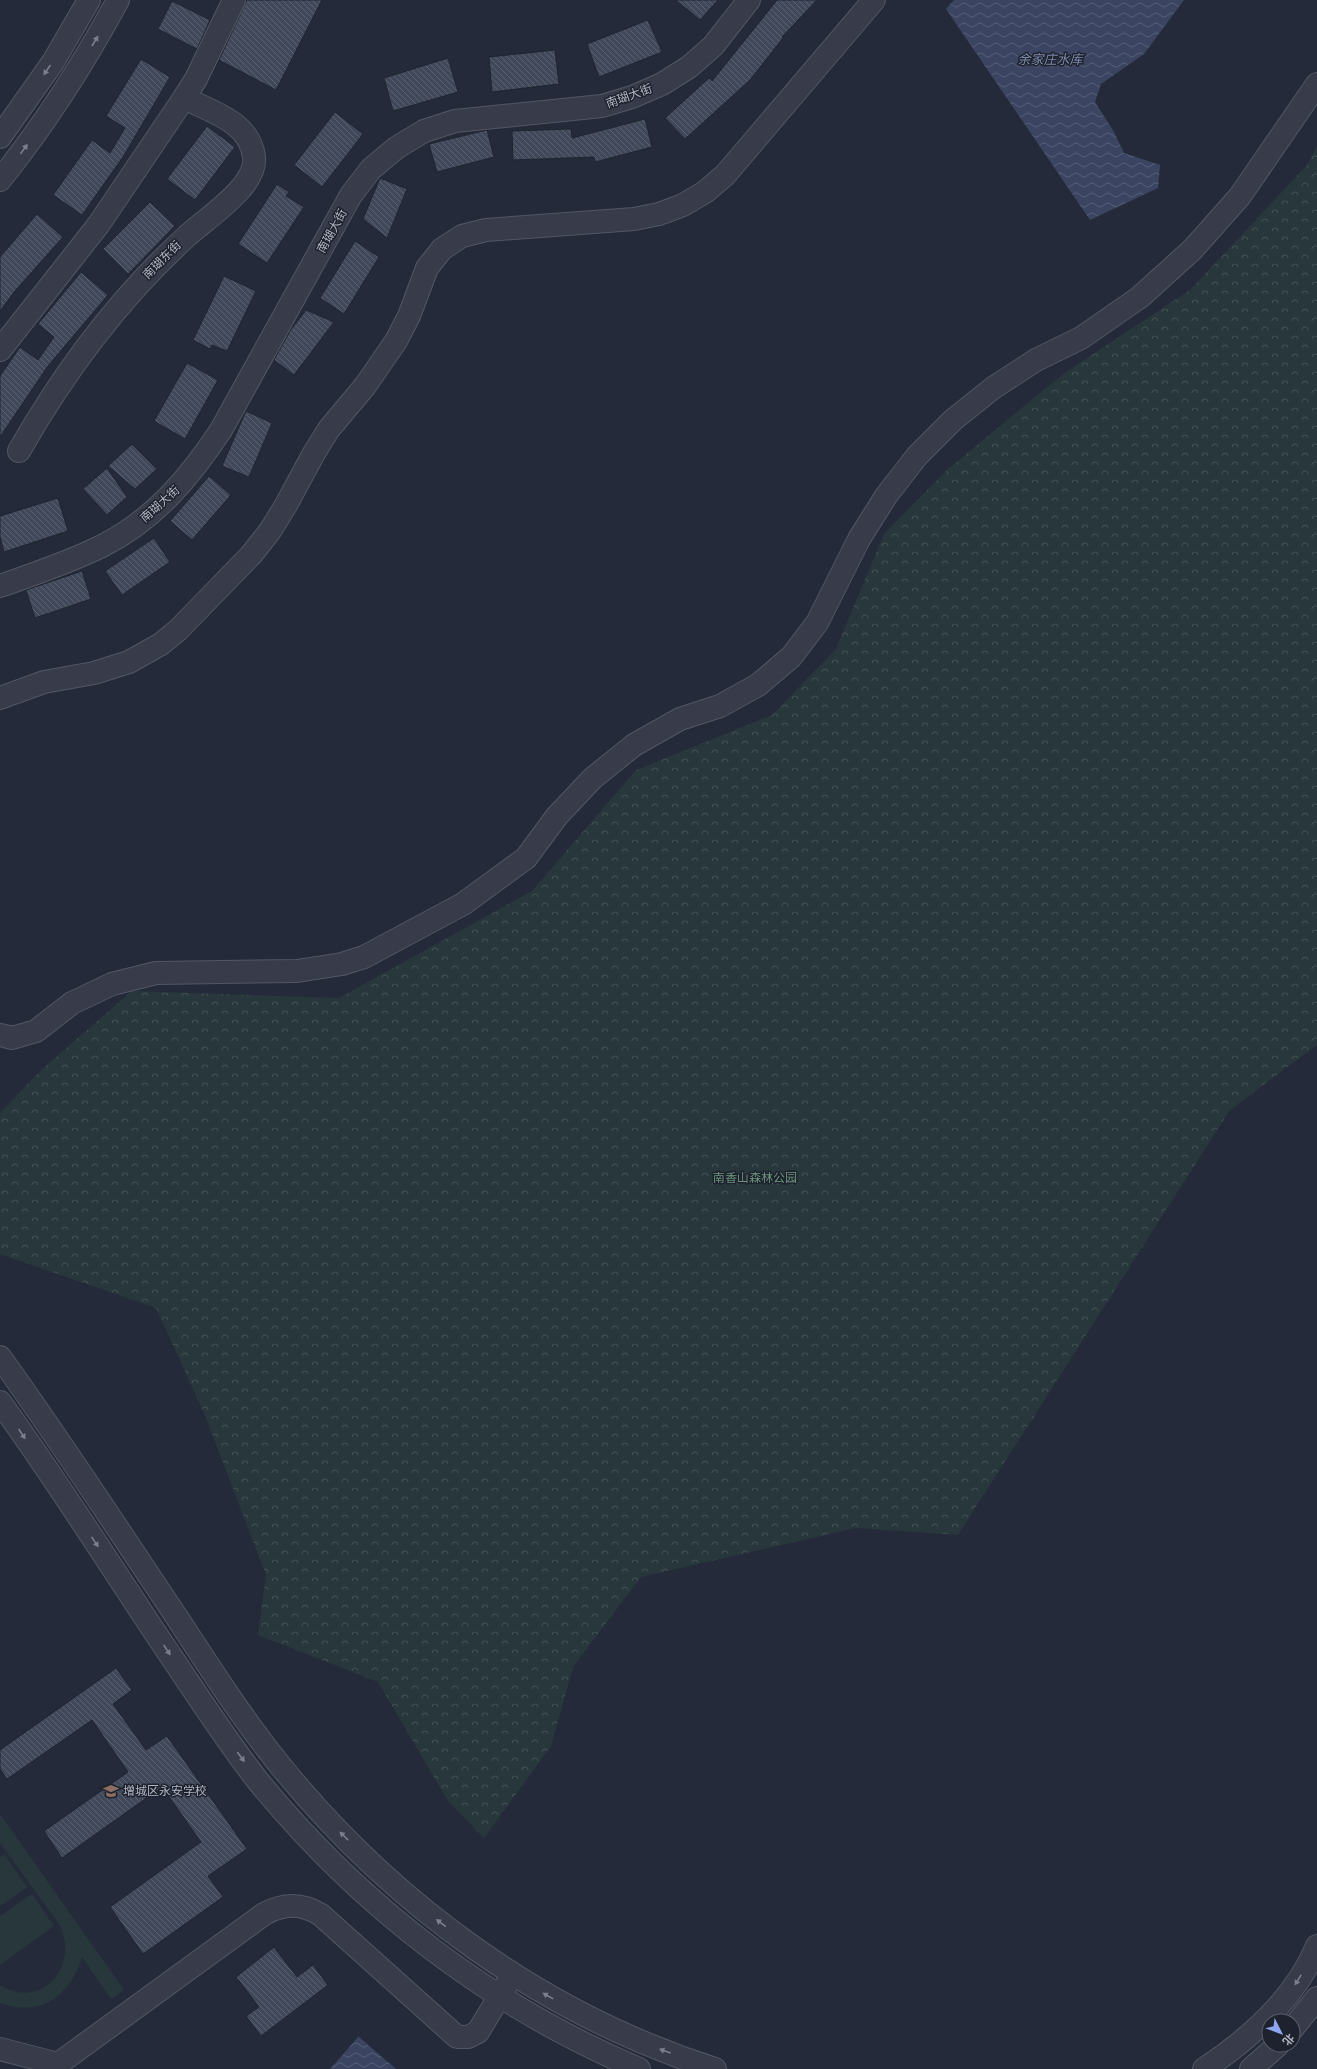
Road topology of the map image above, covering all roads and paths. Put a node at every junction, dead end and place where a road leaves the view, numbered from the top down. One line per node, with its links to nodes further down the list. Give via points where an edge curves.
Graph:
1 (88, 0): 8 (street, one-way to 8, via 52,62)
2 (118, 0): 9 (street, one-way to 2, via 74,76)
3 (234, 0): 7 (street, via 196,79)
4 (749, 0): 12 (street, 南瑚大街, via 713,46 689,67 662,84 632,97 602,106 570,111 455,121 424,132 396,148 371,169 351,195 221,430 198,465 170,496 139,523 103,545)
5 (874, 0): 13 (street, via 725,175 705,192 683,205 659,214 634,219 486,230 462,236 442,249 427,268 409,316 396,341 365,386 329,429 270,531 251,556 194,615 161,644 129,662 94,673 44,682)
6 (1317, 84): 14 (street, via 1240,196 1193,249 1140,297 1081,338 1036,360 993,388 953,420 918,456 882,502 859,539 817,623 790,656 758,685 720,706 680,719 634,745 593,778 557,816 526,858 463,904 364,957 342,964 297,971 156,973 112,984 72,1003 36,1031 12,1038)
7 (184, 98): 10 (street, via 100,224); 11 (street, 南瑚东街, via 234,122 249,138 254,158 249,179 171,250 114,312 63,379)
8 (0, 137)
9 (0, 180)
10 (0, 350)
11 (19, 451)
12 (0, 586)
13 (0, 698)
14 (0, 1035)
15 (0, 1357): 18 (street, one-way to 15, via 483,1955 427,1912 374,1866 324,1817 278,1764 236,1707)
16 (0, 1402): 19 (street, one-way to 19, via 215,1722 258,1780 305,1834 356,1886 410,1933)
17 (1317, 1946): 27 (street, one-way to 27, via 1291,1990 1264,2022 1233,2050)
18 (513, 1974): 19 (street); 25 (street, one-way to 18, via 579,2013)
19 (499, 1996): 24 (street, via 478,2032 468,2037 457,2037 321,1915 305,1906 284,1906 264,1914); 26 (street, via 567,2036)
20 (1317, 1998): 21 (street)
21 (1301, 2018)
22 (0, 2049): 24 (street)
23 (1269, 2053): 28 (street)
24 (57, 2066)
25 (703, 2067)
26 (638, 2069)
27 (1204, 2069)
28 (1251, 2069)

